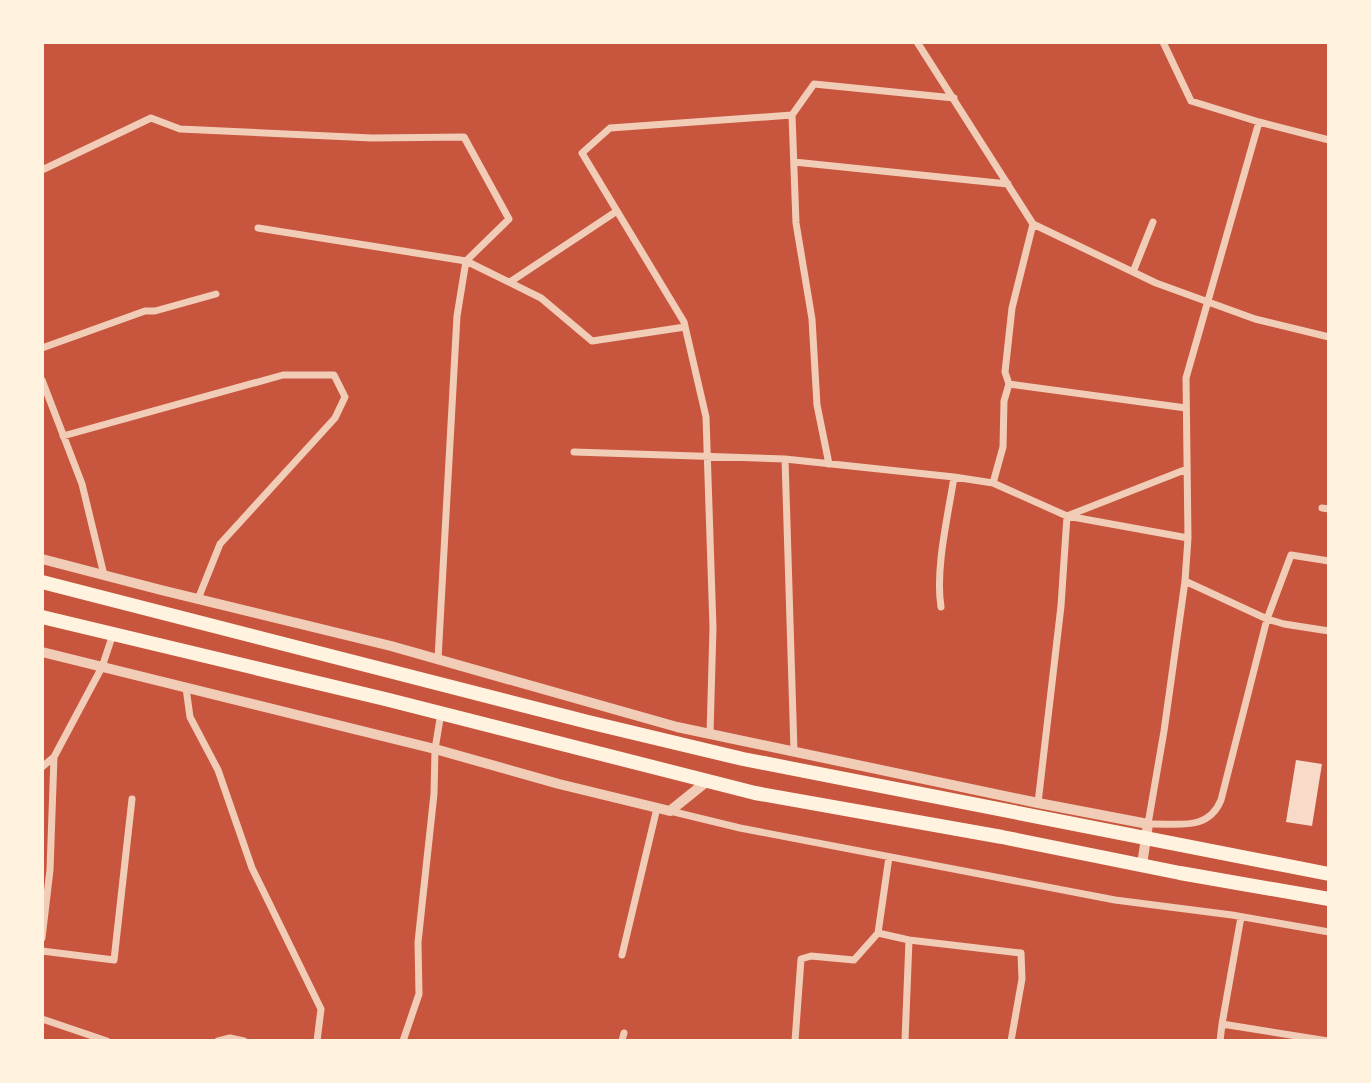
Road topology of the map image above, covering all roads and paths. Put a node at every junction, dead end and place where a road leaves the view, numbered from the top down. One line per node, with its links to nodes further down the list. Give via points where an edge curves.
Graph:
1 (917, 42): 3 (street)
2 (1163, 42): 5 (street, via 1191,100)
3 (954, 98): 4 (street, via 814,84); 9 (street)
4 (792, 115): 7 (street); 10 (street, via 610,128 582,153)
5 (1259, 122): 6 (street); 18 (street)
6 (1329, 140)
7 (794, 162): 9 (street); 29 (street, via 796,223 812,319 817,405)
8 (42, 170): 14 (street, via 151,118 180,129 464,138 509,219)
9 (1008, 184): 12 (street)
10 (617, 211): 16 (street); 19 (street)
11 (1153, 222): 15 (street)
12 (1032, 224): 15 (street); 23 (street, via 1012,308 1005,372)
13 (258, 228): 14 (street)
14 (466, 261): 16 (street); 49 (street, via 457,316)
15 (1133, 272): 18 (street)
16 (510, 282): 19 (street, via 541,298 592,341)
17 (216, 294): 21 (street, via 145,311)
18 (1209, 303): 20 (street); 24 (street, via 1186,378)
19 (685, 327): 27 (street, via 706,417)
20 (1329, 337)
21 (42, 348)
22 (42, 380): 25 (street)
23 (1009, 384): 24 (street); 32 (street, via 1003,447)
24 (1186, 408): 30 (street)
25 (63, 436): 37 (street, via 82,484); 41 (street, via 283,375 334,374 345,397 335,418 220,544)
26 (574, 452): 27 (street)
27 (707, 456): 28 (street); 54 (street, via 713,628)
28 (785, 459): 29 (street); 57 (street)
29 (829, 464): 31 (street)
30 (1187, 469): 33 (street); 34 (street)
31 (954, 477): 32 (street); 42 (street, via 938,577)
32 (993, 483): 33 (street)
33 (1067, 516): 34 (street); 62 (street)
34 (1188, 538): 38 (street)
35 (42, 559): 37 (street)
36 (1329, 561): 45 (street, via 1291,555)
37 (104, 575): 40 (street)
38 (1185, 580): 45 (street); 65 (street)
39 (42, 582): 43 (highway)
40 (161, 590): 41 (street); 43 (street)
41 (198, 599): 49 (street)
42 (941, 607)
43 (144, 608): 55 (highway)
44 (42, 617): 47 (highway)
45 (1267, 619): 46 (street); 65 (street, via 1218,807 1202,822)
46 (1329, 631)
47 (113, 634): 50 (street); 52 (highway)
48 (42, 652): 50 (street)
49 (438, 659): 53 (street)
50 (102, 667): 51 (street); 58 (street)
51 (186, 688): 56 (street); 84 (street, via 190,717 218,770 252,868 321,1009)
52 (441, 713): 56 (street); 60 (highway)
53 (677, 727): 54 (street); 55 (street)
54 (710, 734): 57 (street)
55 (683, 745): 66 (highway)
56 (436, 749): 63 (street); 85 (street, via 418,943 419,995)
57 (794, 751): 62 (street)
58 (54, 757): 59 (street); 74 (street)
59 (42, 767)
60 (705, 782): 64 (street); 68 (highway)
61 (132, 799): 76 (street, via 114,960)
62 (1038, 803): 65 (street)
63 (657, 808): 64 (street); 77 (street)
64 (670, 811): 67 (street)
65 (1148, 824): 66 (street)
66 (1145, 840): 68 (street); 69 (highway)
67 (889, 857): 71 (street, via 1115,900); 73 (street)
68 (1142, 865): 70 (highway)
69 (1329, 874)
70 (1329, 899)
71 (1241, 917): 72 (street); 79 (street)
72 (1329, 932)
73 (877, 933): 75 (street); 86 (street, via 854,960 802,959)
74 (42, 938)
75 (909, 940): 87 (street); 88 (street, via 1021,953 1022,979)
76 (42, 951)
77 (622, 955)
78 (42, 1019): 81 (street)
79 (1222, 1024): 80 (street); 89 (street)
80 (1293, 1038): 90 (street)
81 (107, 1041)
82 (218, 1041): 83 (street)
83 (244, 1041)
84 (317, 1041)
85 (403, 1041)
86 (795, 1041)
87 (905, 1041)
88 (1011, 1041)
89 (1220, 1041)
90 (1328, 1041)

